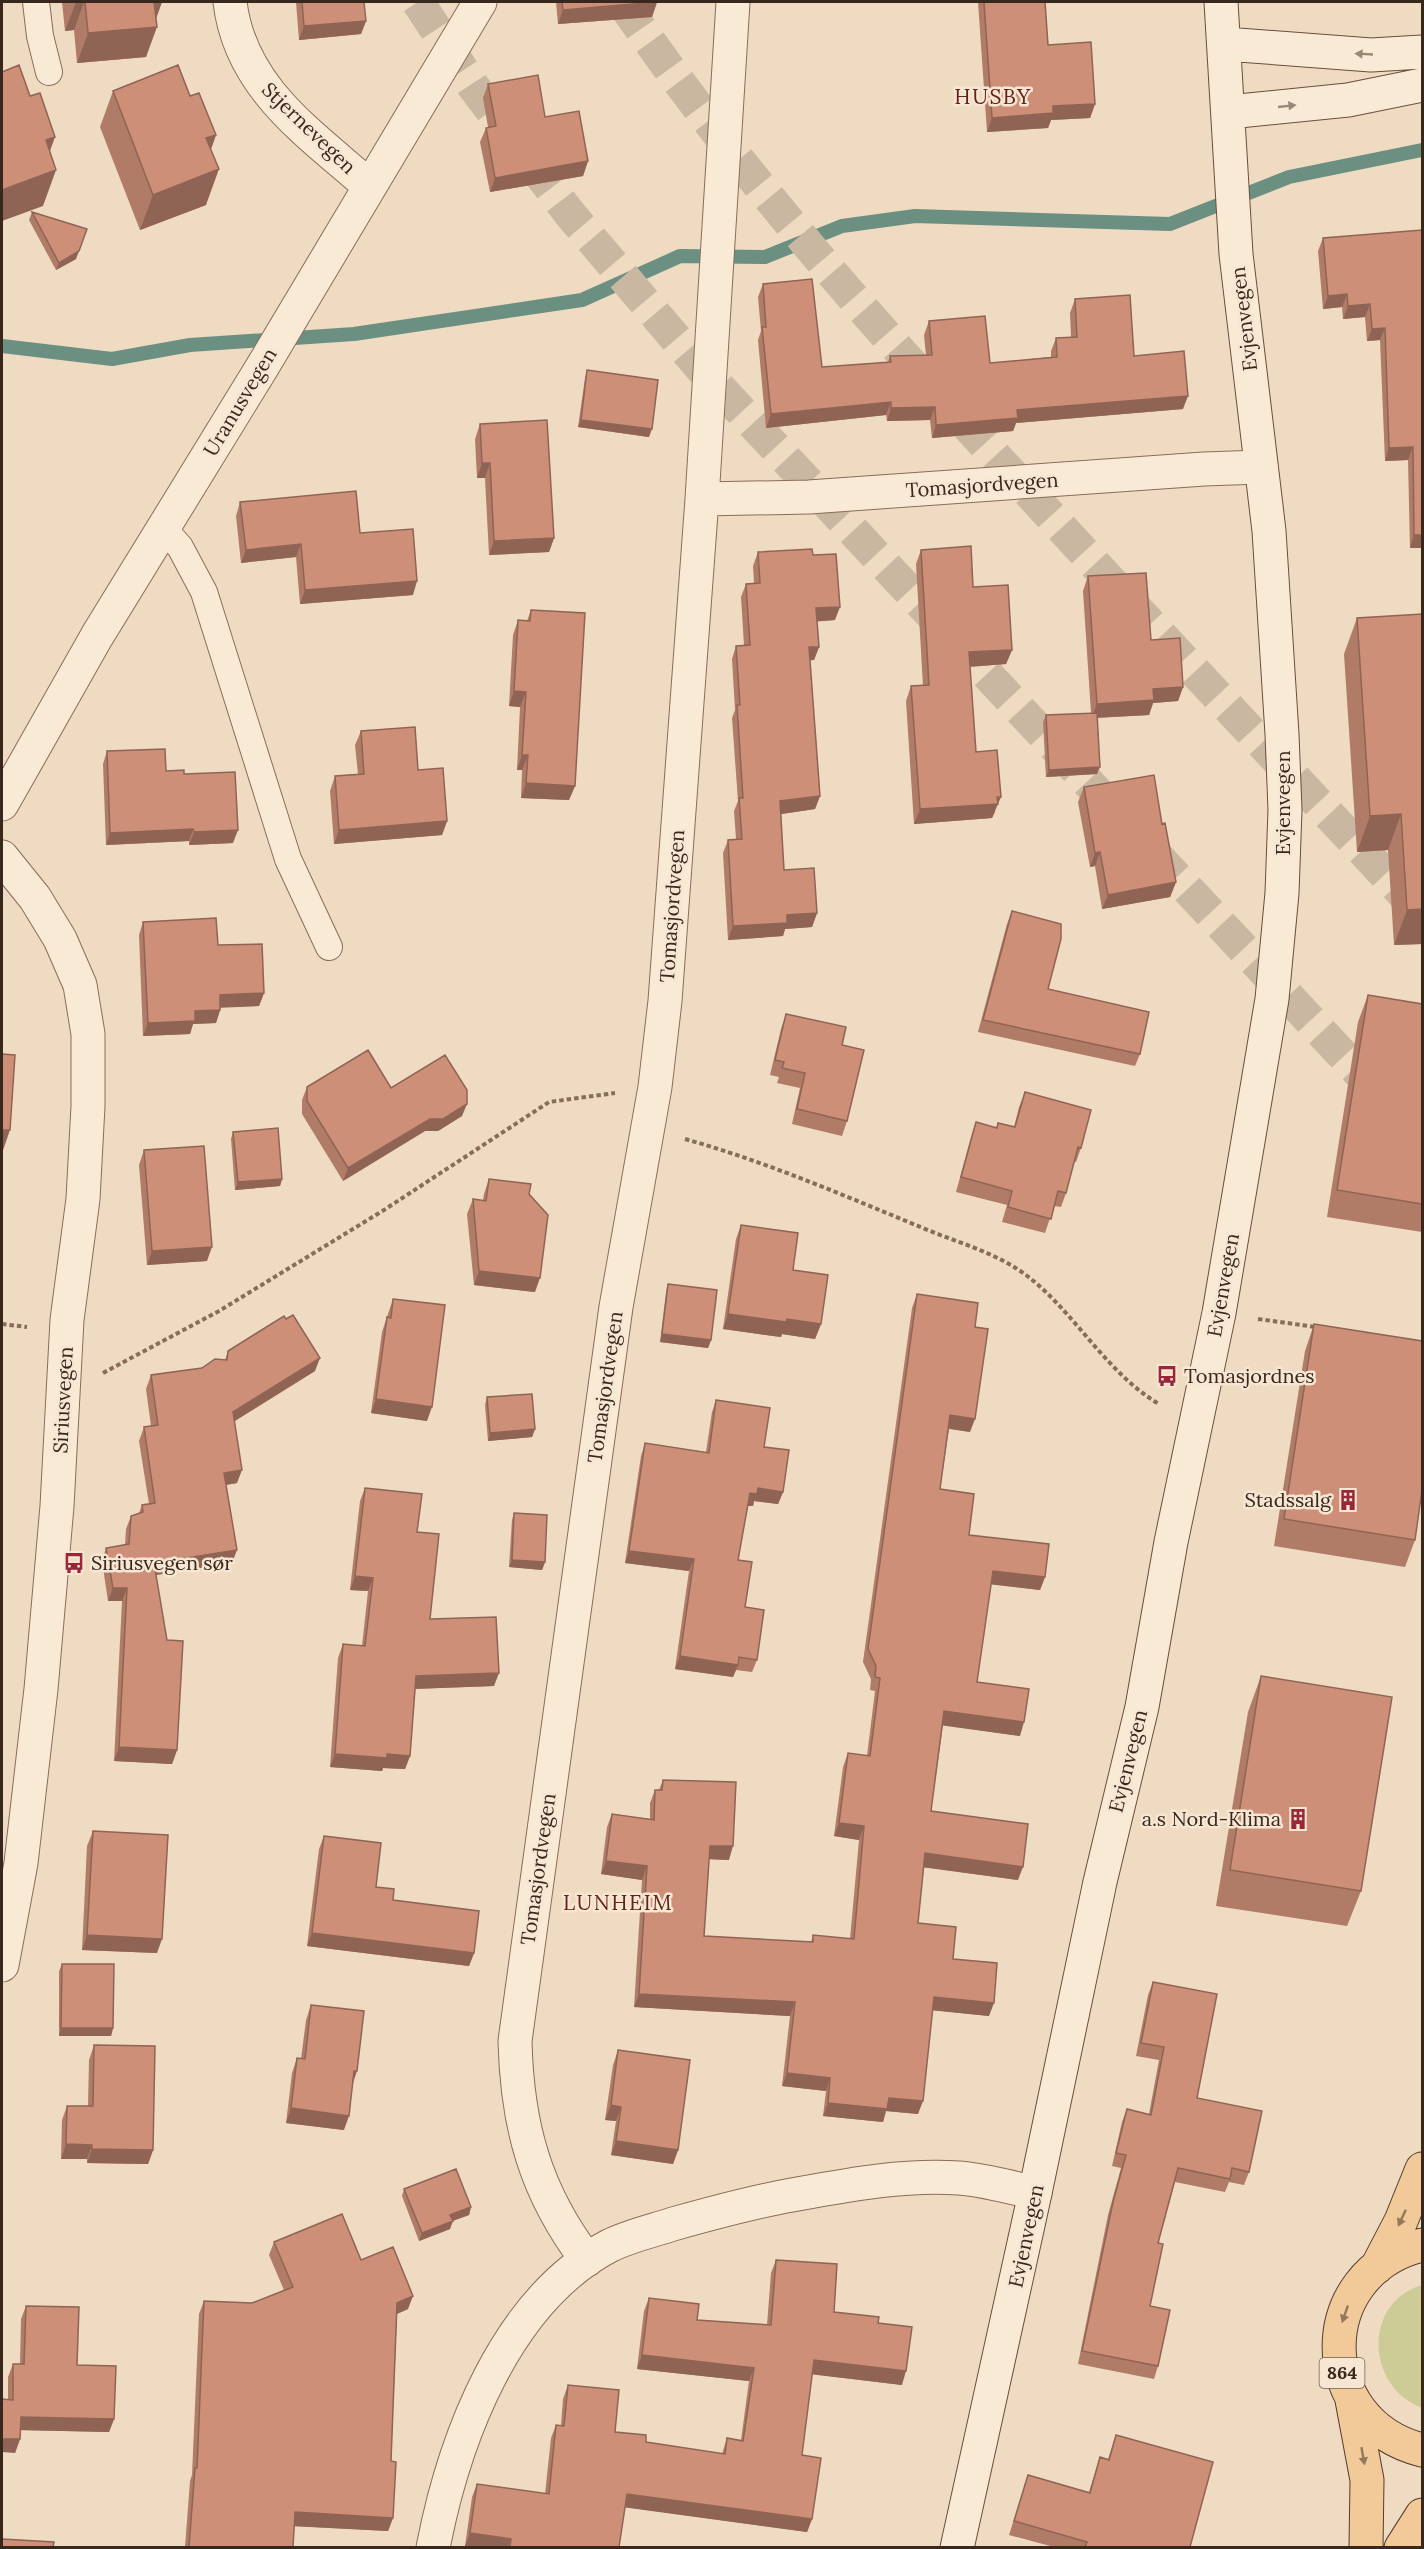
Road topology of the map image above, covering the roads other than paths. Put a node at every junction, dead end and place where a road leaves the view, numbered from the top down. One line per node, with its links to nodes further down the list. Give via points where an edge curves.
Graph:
1 (36, 2): 8 (lane)
2 (230, 2): 11 (street, Stjernevegen, via 238,39 260,83 282,108)
3 (480, 2): 11 (street, Uranusvegen)
4 (733, 2): 13 (street, Tomasjordvegen)
5 (1221, 2): 6 (street, Evjenvegen)
6 (1225, 44): 7 (street, one-way to 6, via 1371,55); 10 (street, Evjenvegen)
7 (1422, 52)
8 (49, 72)
9 (1422, 85): 10 (street, one-way to 9, via 1348,100)
10 (1229, 112): 12 (street, Evjenvegen, via 1236,254)
11 (368, 185): 14 (street, Uranusvegen)
12 (1261, 467): 13 (street, Tomasjordvegen, via 809,497); 20 (street, Evjenvegen, via 1269,531 1285,810 1272,999 1219,1313 1171,1542 1142,1707 1100,1882)
13 (702, 499): 22 (street, Tomasjordvegen, via 665,1001 655,1087 614,1317 516,2041 519,2103 533,2162 562,2223)
14 (163, 528): 15 (street, Uranusvegen); 17 (lane, via 180,547 204,592 288,859)
15 (2, 804)
16 (2, 857): 18 (street, Siriusvegen, via 34,897 60,939 81,985 88,1034 83,1199 67,1320 57,1506 41,1689 21,1863)
17 (329, 947)
18 (2, 1965)
19 (1422, 2169): 23 (main road, 864, one-way to 23)
20 (1035, 2193): 22 (street, via 976,2180 940,2177 839,2187 698,2217 638,2235); 28 (street, Evjenvegen)
21 (1422, 2245): 23 (main road, 864, via 1399,2252)
22 (586, 2260): 27 (street, via 549,2292 495,2368 447,2484)
23 (1377, 2267): 24 (main road, 864, one-way to 24, via 1351,2297 1342,2322 1339,2361)
24 (1352, 2399): 25 (main road, 864, via 1377,2429); 29 (main road, 864, one-way to 29, via 1367,2480)
25 (1422, 2450)
26 (1422, 2515): 30 (main road)
27 (433, 2547)
28 (957, 2547)
29 (1366, 2547)
30 (1401, 2547)

